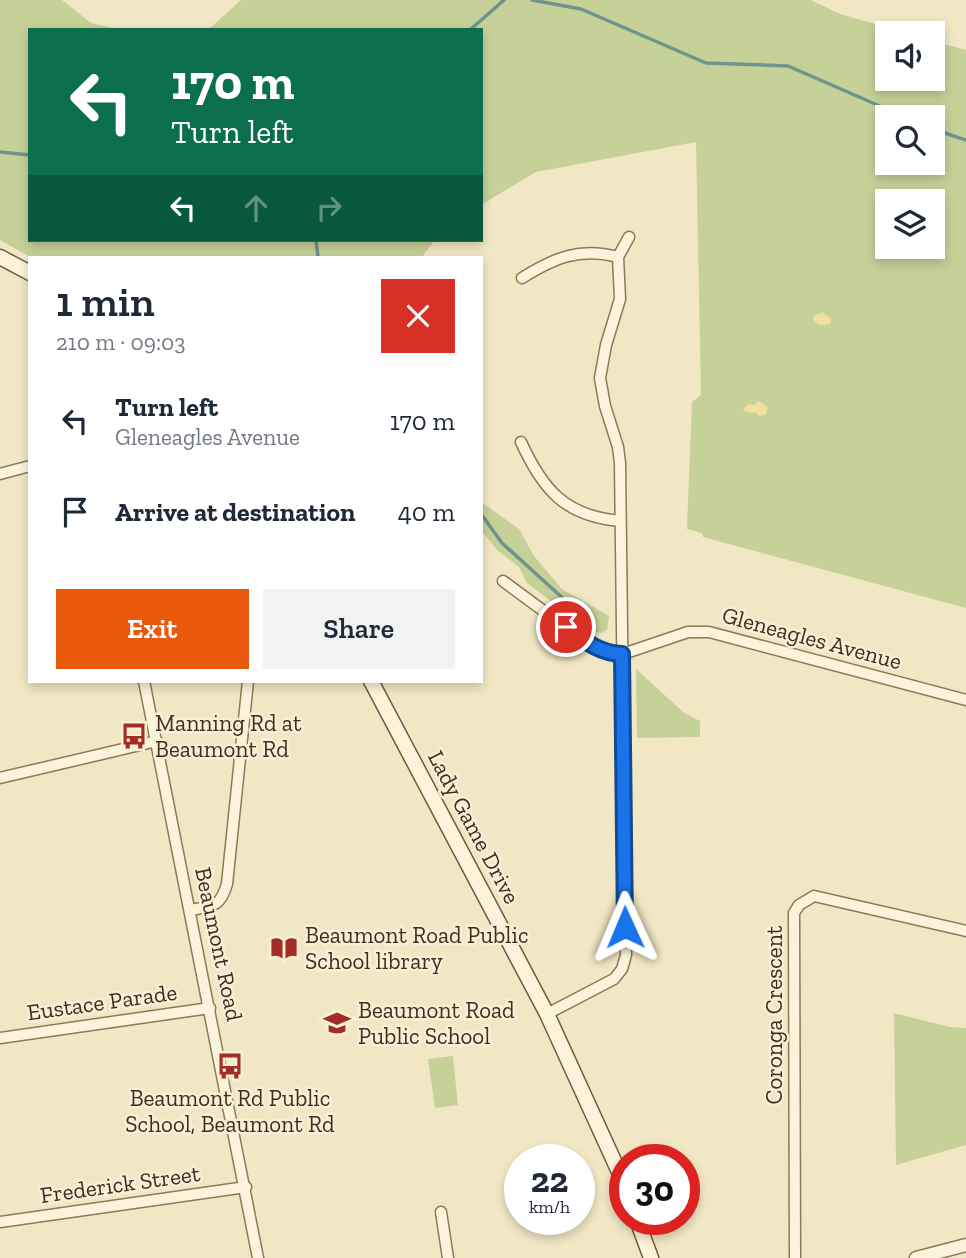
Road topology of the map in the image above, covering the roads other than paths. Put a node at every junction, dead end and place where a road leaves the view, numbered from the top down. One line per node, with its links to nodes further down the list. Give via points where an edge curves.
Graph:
1 (629, 237): 3 (street)
2 (0, 257): 4 (main road)
3 (618, 257): 5 (street, via 565,255); 9 (street, via 620,299 600,378 618,447)
4 (28, 272)
5 (522, 278)
6 (521, 442): 9 (street, via 549,490 563,502 598,519)
7 (28, 467): 8 (street)
8 (0, 474)
9 (620, 520): 11 (street)
10 (503, 581): 11 (street, via 596,649)
11 (622, 654): 15 (street, Gleneagles Avenue, via 688,632 709,632); 21 (street, via 626,955 614,979)
12 (144, 683): 16 (street, Beaumont Road)
13 (248, 683): 18 (street, via 227,884 220,902)
14 (373, 683): 21 (main road, Lady Game Drive)
15 (966, 700)
16 (156, 741): 17 (street); 18 (street, Beaumont Road)
17 (0, 778)
18 (190, 910): 20 (street, Beaumont Road)
19 (966, 931): 32 (street, Coronga Crescent, via 814,896 794,913)
20 (210, 1007): 22 (street, Eustace Parade); 24 (street, Beaumont Road)
21 (547, 1014): 23 (main road, Lady Game Drive)
22 (0, 1038)
23 (609, 1150)
24 (246, 1187): 26 (street, Frederick Street); 29 (street, Beaumont Road)
25 (441, 1212): 30 (street)
26 (0, 1222)
27 (643, 1235): 31 (main road)
28 (966, 1245): 33 (street)
29 (258, 1258)
30 (448, 1258)
31 (651, 1258)
32 (795, 1258)
33 (916, 1258)

